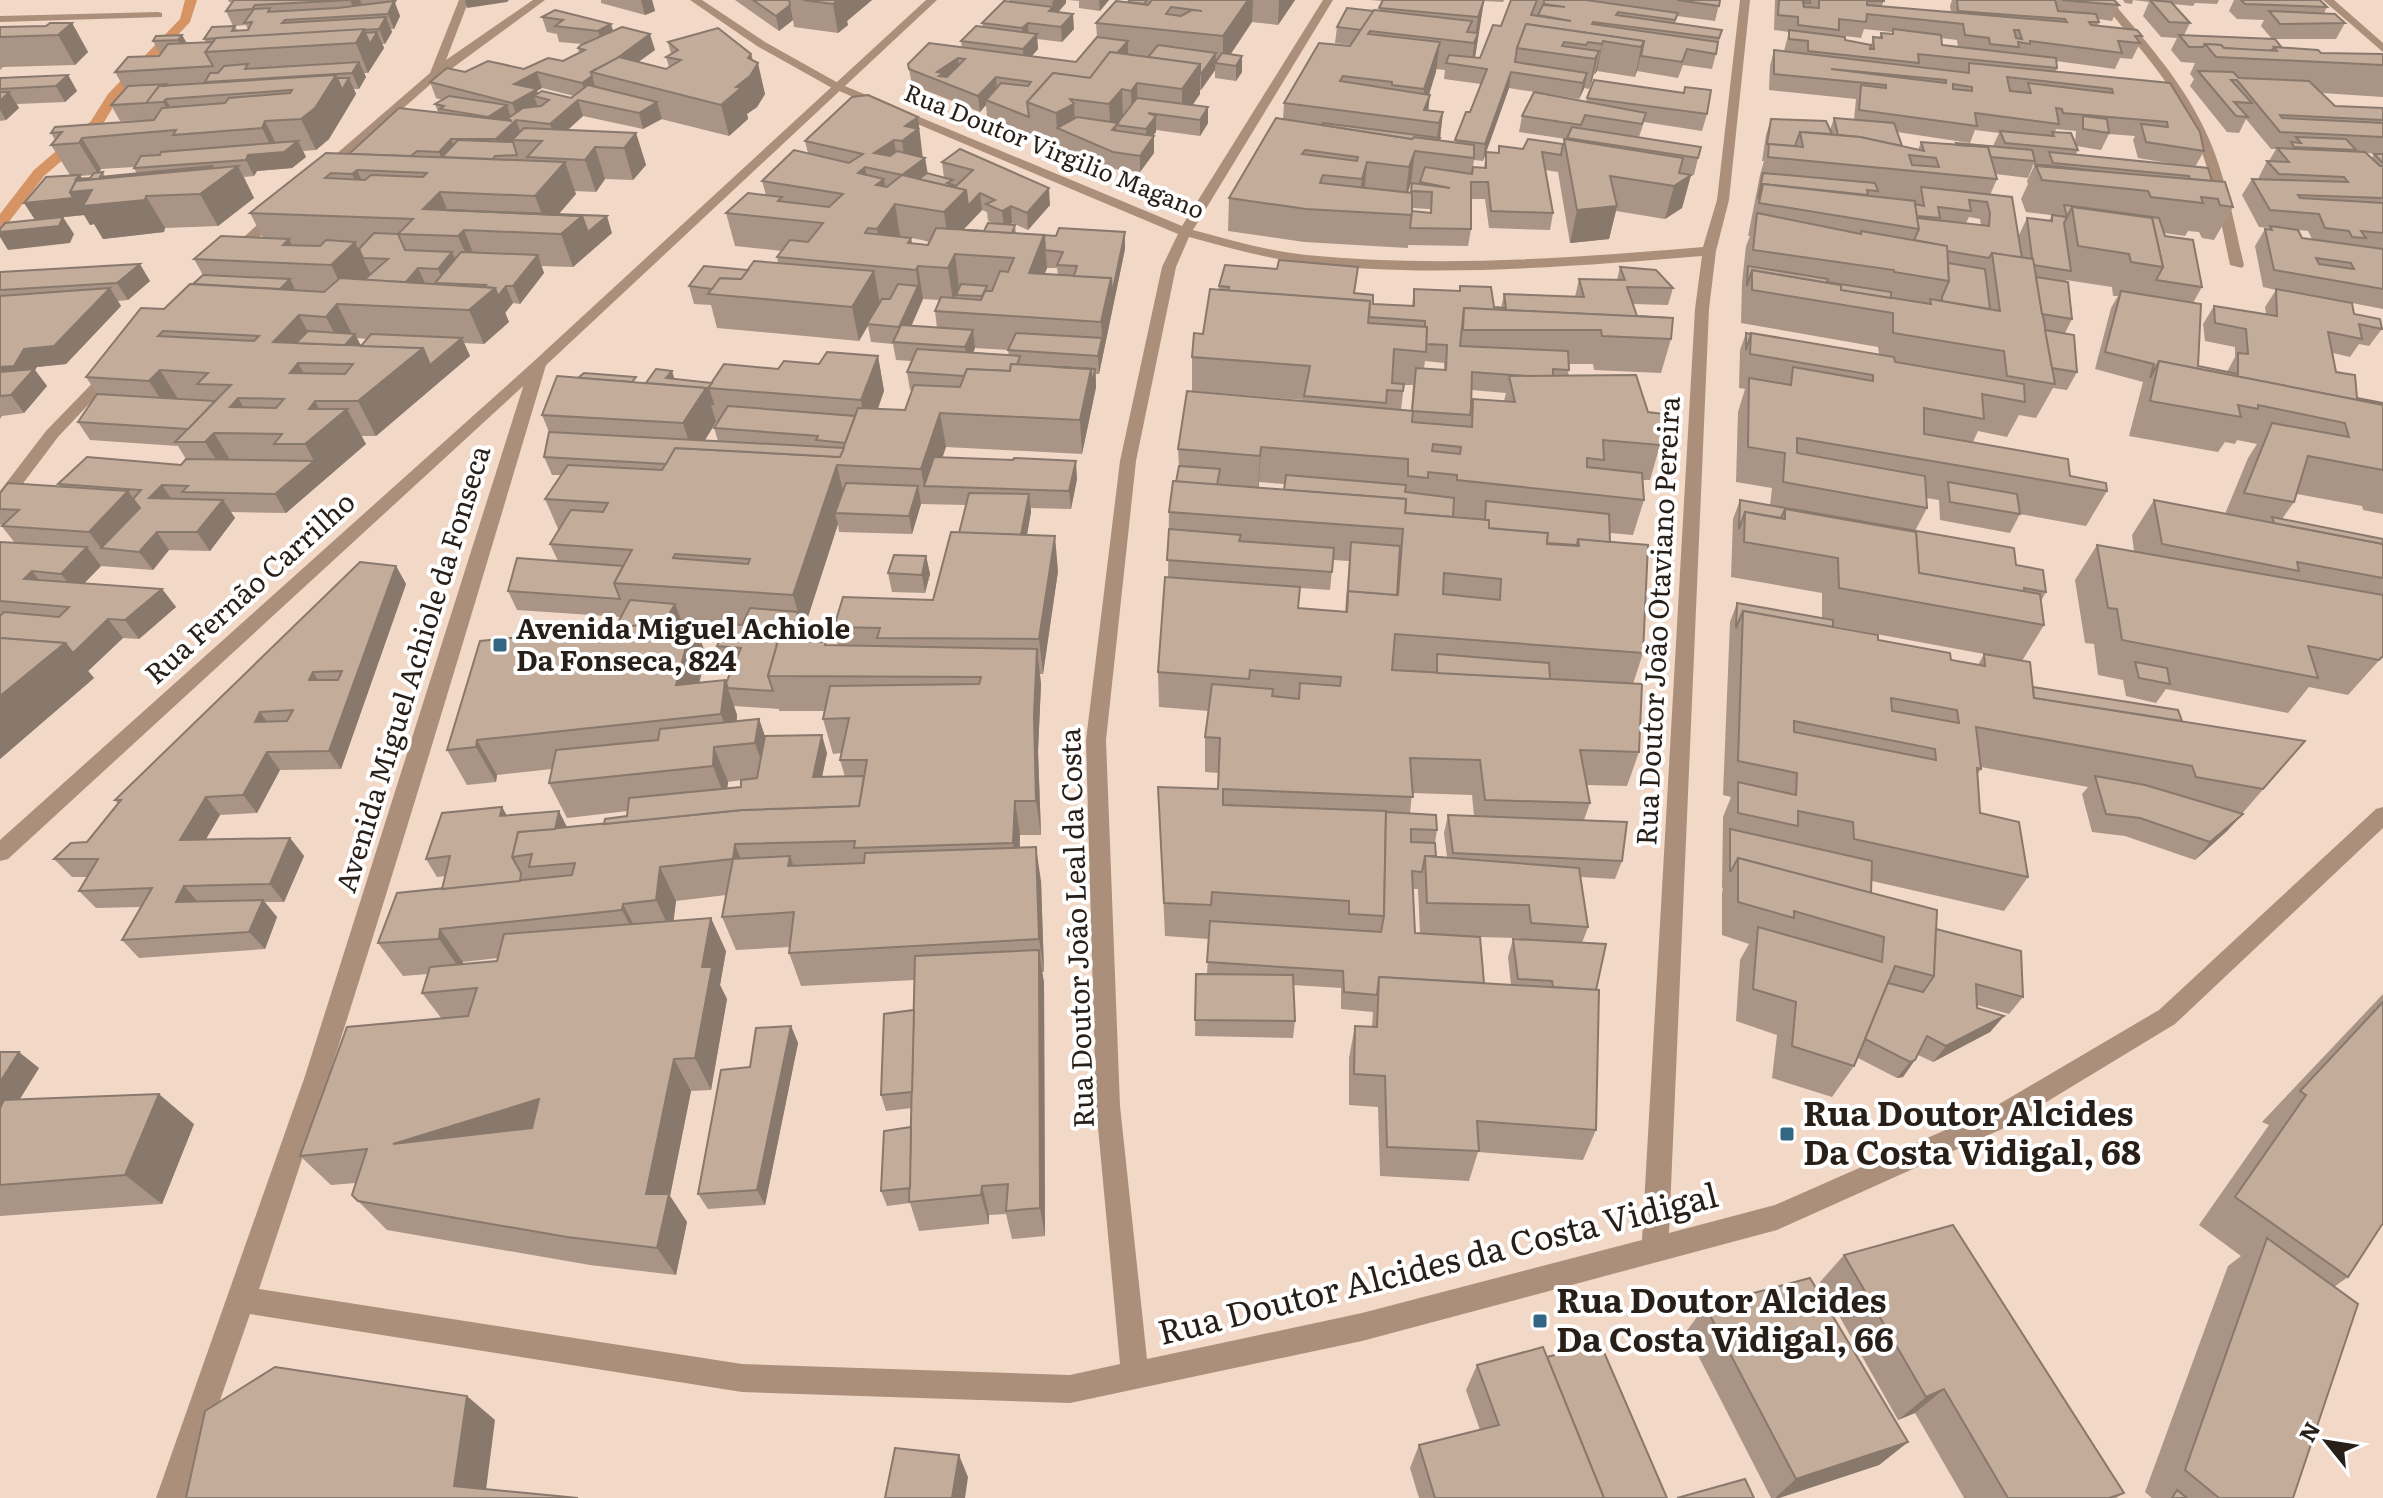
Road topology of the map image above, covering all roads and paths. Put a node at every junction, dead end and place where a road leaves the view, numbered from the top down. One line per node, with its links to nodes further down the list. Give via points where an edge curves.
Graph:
1 (464, 0): 12 (street)
2 (540, 0): 12 (street)
3 (695, 0): 13 (street, Rua Doutor Virgilio Magano)
4 (932, 0): 13 (street)
5 (1328, 0): 16 (street, Rua Doutor João Leal da Costa)
6 (1745, 0): 17 (street, Rua Doutor João Otaviano Pereira, via 1723,200)
7 (2106, 0): 18 (street, via 2164,72 2206,145)
8 (2328, 0): 11 (street)
9 (158, 15): 10 (street)
10 (0, 19)
11 (2383, 49)
12 (435, 74): 14 (street)
13 (836, 86): 16 (street, Rua Doutor Virgilio Magano); 21 (street)
14 (313, 181)
15 (291, 201): 19 (street)
16 (1185, 232): 17 (street, Rua Doutor Virgilio Magano, via 1304,259 1381,264); 27 (street, Rua Doutor João Leal da Costa, via 1169,267 1128,461 1096,740 1108,1106)
17 (1709, 251): 25 (street, Rua Doutor João Otaviano Pereira)
18 (2237, 265)
19 (216, 270)
20 (118, 365): 22 (street, via 52,434)
21 (538, 365): 24 (street, Rua Fernão Carrilho); 26 (street, Avenida Miguel Achiole da Fonseca, via 423,745)
22 (0, 502)
23 (2383, 815): 25 (street, Rua Doutor Alcides da Costa Vidigal, via 2167,1017 1993,1121 1777,1217)
24 (0, 853)
25 (1655, 1249): 27 (street, Rua Doutor Alcides da Costa Vidigal, via 1362,1327)
26 (244, 1300): 27 (street, Rua Doutor Alcides da Costa Vidigal, via 742,1378 1070,1389); 28 (street, Avenida Miguel Achiole da Fonseca)
27 (1135, 1375)
28 (171, 1498)

